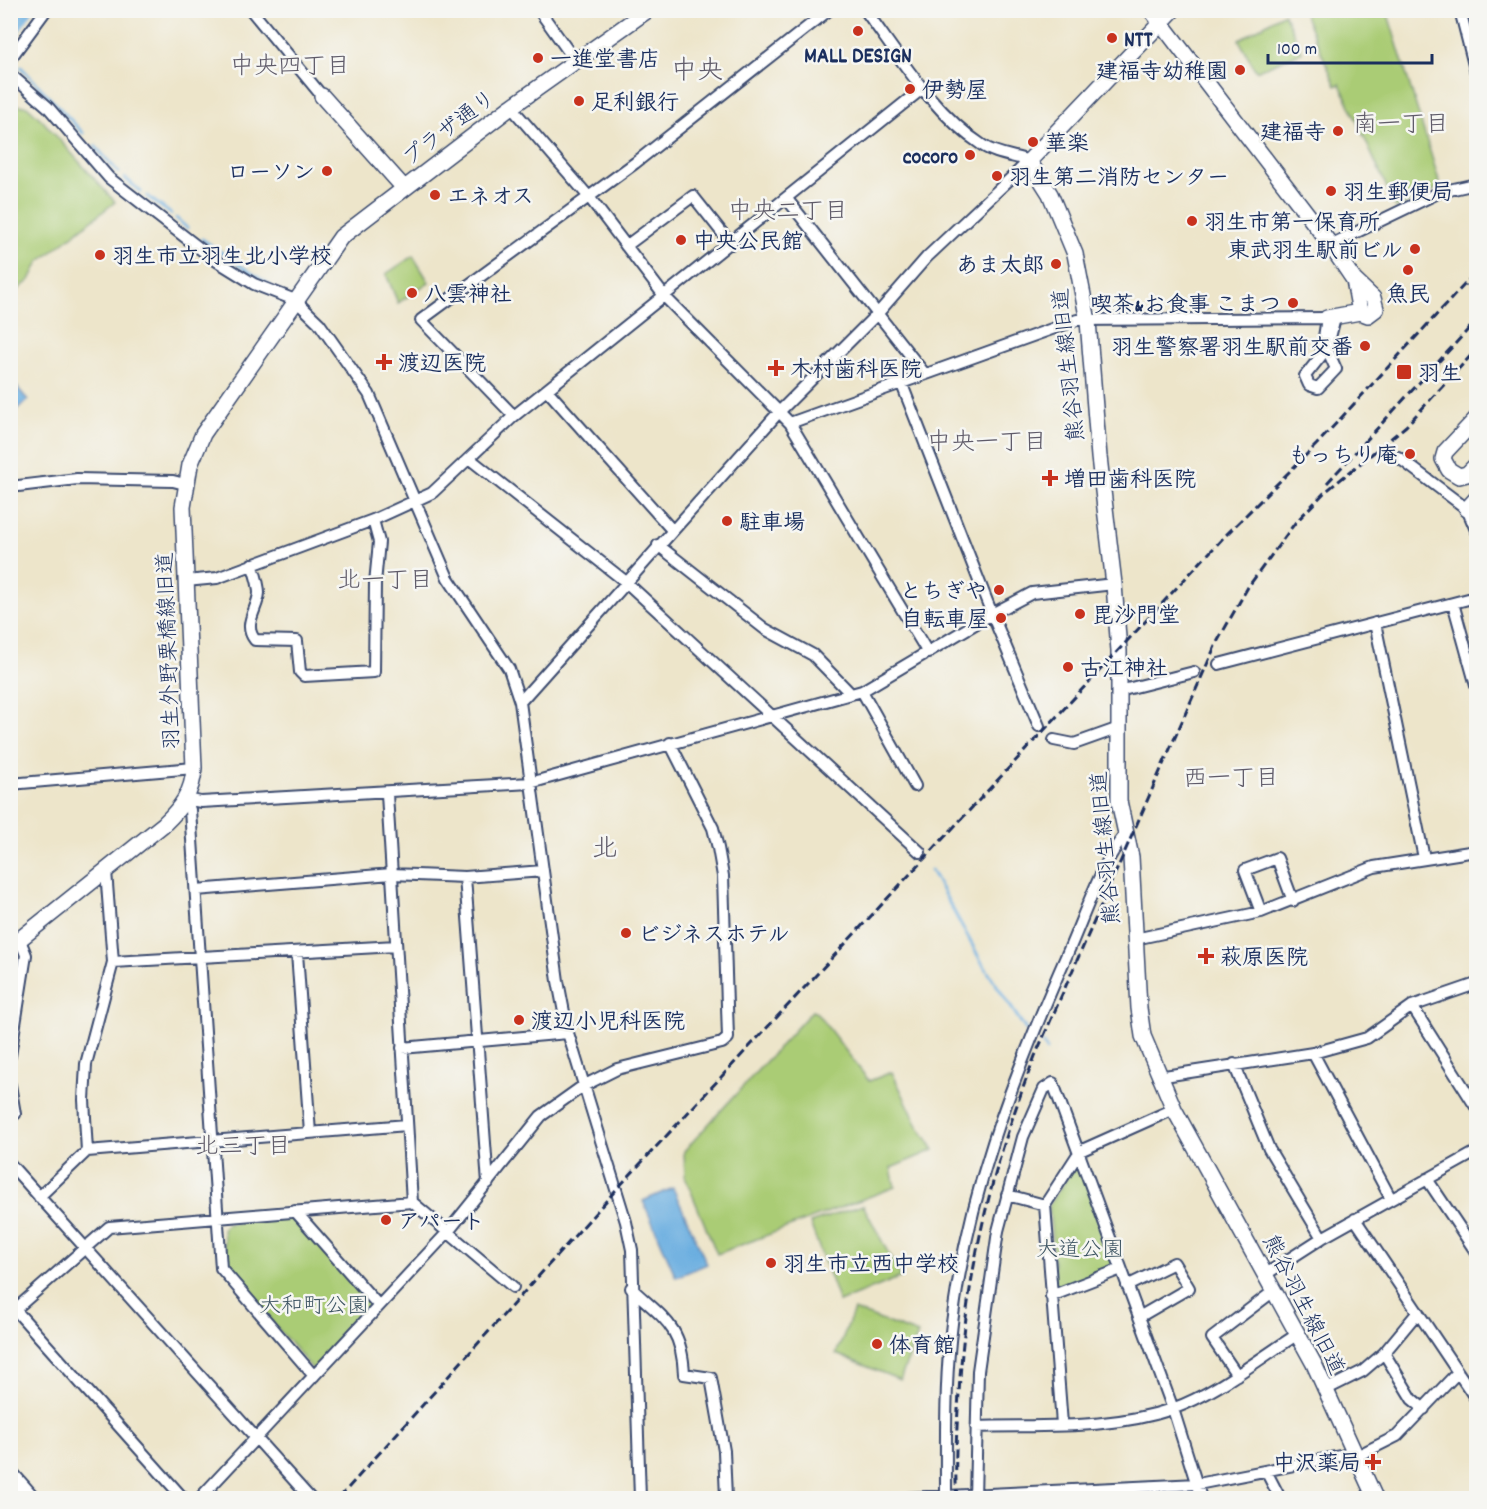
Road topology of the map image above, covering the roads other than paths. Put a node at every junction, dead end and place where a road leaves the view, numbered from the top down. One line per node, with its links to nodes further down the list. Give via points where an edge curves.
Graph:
1 (46, 10): 11 (street)
2 (251, 10): 16 (street)
3 (539, 10): 12 (street)
4 (648, 10): 12 (street, プラザ通り)
5 (829, 10): 21 (street)
6 (865, 10): 15 (street)
7 (1151, 10): 10 (street)
8 (1173, 10): 10 (street)
9 (1460, 10): 13 (street)
10 (1161, 24): 18 (street); 24 (street)
11 (10, 59)
12 (576, 62): 17 (street, プラザ通り)
13 (1476, 73)
14 (10, 74): 27 (street, via 48,106 109,178 238,276)
15 (923, 88): 18 (street, via 983,147); 22 (street)
16 (322, 96): 20 (street)
17 (511, 108): 20 (street, プラザ通り); 21 (street)
18 (1029, 161): 28 (street, via 927,257); 30 (street, 熊谷羽生線旧道, via 1050,194 1069,238 1080,272)
19 (1476, 184): 24 (street, via 1440,192)
20 (404, 188): 27 (street, プラザ通り, via 340,237)
21 (589, 197): 25 (street); 35 (street, via 421,320)
22 (787, 199): 23 (street); 28 (street)
23 (731, 244): 25 (street, via 693,196); 26 (street)
24 (1330, 245): 29 (street, via 1376,303 1370,314 1360,312)
25 (626, 246): 26 (street)
26 (664, 297): 33 (street); 34 (street)
27 (295, 300): 41 (street, 羽生外野栗橋線旧道, via 203,434); 43 (street, via 319,323 369,394)
28 (879, 312): 31 (street); 34 (street)
29 (1331, 318): 29 (street, via 1327,351 1336,369 1321,386 1314,388 1306,382 1306,374 1321,356); 30 (street)
30 (1088, 321): 31 (street, via 1077,320); 52 (street, 熊谷羽生線旧道)
31 (925, 374): 32 (street)
32 (902, 382): 37 (street); 55 (street)
33 (546, 390): 35 (street); 46 (street)
34 (779, 412): 37 (street); 46 (street)
35 (514, 416): 39 (street)
36 (1476, 418): 40 (street, via 1443,459 1449,470 1459,476)
37 (790, 423): 57 (street)
38 (1398, 457): 44 (street)
39 (470, 459): 43 (street, via 432,492); 51 (street)
40 (1476, 465)
41 (185, 484): 42 (street, via 77,479); 50 (street, 羽生外野栗橋線旧道)
42 (10, 487)
43 (414, 501): 45 (street); 63 (street, via 448,578 509,669)
44 (1472, 504): 47 (street)
45 (373, 520): 49 (street); 49 (street, via 380,542 375,583 374,672 304,676 300,672 297,641 252,638 250,617 259,595)
46 (672, 530): 48 (street)
47 (1476, 530)
48 (658, 545): 51 (street); 62 (street, via 765,628 813,655)
49 (252, 564): 50 (street, via 217,578)
50 (186, 581): 69 (street, 羽生外野栗橋線旧道)
51 (626, 582): 63 (street, via 572,648); 64 (street)
52 (1114, 584): 55 (street, via 1032,593); 61 (street, 熊谷羽生線旧道)
53 (1476, 597): 54 (street)
54 (1453, 603): 56 (street); 60 (street)
55 (992, 614): 57 (street); 65 (street)
56 (1375, 623): 58 (street); 78 (street)
57 (928, 653): 62 (street)
58 (1220, 664)
59 (1194, 672): 61 (street)
60 (1476, 686)
61 (1119, 692): 66 (street, 熊谷羽生線旧道)
62 (857, 693): 64 (street); 72 (street)
63 (520, 702): 70 (street)
64 (772, 714): 68 (street); 77 (street)
65 (1039, 726)
66 (1119, 728): 67 (street, via 1074,744); 75 (street, 熊谷羽生線旧道, via 1119,801)
67 (1054, 740)
68 (670, 743): 70 (street); 102 (street, via 713,828 718,848 723,876 728,1038 722,1043 617,1069)
69 (194, 768): 71 (street); 74 (street, 羽生外野栗橋線旧道)
70 (530, 783): 73 (street); 80 (street)
71 (10, 784)
72 (915, 786)
73 (387, 794): 74 (street, via 201,802); 81 (street)
74 (186, 799): 79 (street, 羽生外野栗橋線旧道, via 164,824); 83 (street)
75 (1125, 834): 86 (street, 熊谷羽生線旧道, via 1131,857); 155 (street, via 1028,1042 979,1187 950,1342)
76 (1476, 851): 78 (street)
77 (920, 852)
78 (1424, 858): 84 (street, via 1374,867)
79 (106, 870): 87 (street, 羽生外野栗橋線旧道); 91 (street)
80 (543, 871): 82 (street); 94 (street)
81 (392, 874): 82 (street); 83 (street); 88 (street)
82 (465, 877): 95 (street)
83 (196, 890): 90 (street)
84 (1293, 901): 85 (street); 85 (street, via 1277,858 1245,870)
85 (1261, 912): 86 (street)
86 (1135, 939): 100 (street, 熊谷羽生線旧道, via 1143,1036)
87 (15, 944): 98 (street, via 26,955)
88 (396, 946): 89 (street); 96 (street)
89 (297, 953): 90 (street); 107 (street)
90 (201, 957): 91 (street); 108 (street)
91 (113, 962): 109 (street, via 86,1064)
92 (1476, 984): 93 (street)
93 (1412, 1006): 97 (street, via 1367,1038); 103 (street)
94 (568, 1033): 95 (street); 102 (street)
95 (477, 1042): 96 (street); 114 (street)
96 (402, 1048): 106 (street)
97 (1313, 1053): 99 (street); 117 (street)
98 (10, 1056)
99 (1234, 1064): 100 (street); 124 (street, via 1269,1149)
100 (1158, 1077): 104 (street, 熊谷羽生線旧道)
101 (10, 1085): 105 (street, via 15,1114)
102 (583, 1086): 114 (street, via 541,1116); 131 (street, via 626,1222 632,1250)
103 (1476, 1107)
104 (1174, 1109): 110 (street); 128 (street, 熊谷羽生線旧道)
105 (10, 1118)
106 (407, 1125): 107 (street); 118 (street)
107 (310, 1133): 108 (street)
108 (213, 1141): 109 (street); 121 (street)
109 (87, 1151): 116 (street)
110 (1080, 1151): 115 (street, via 1056,1088 1053,1083 1048,1084 1023,1137); 119 (street); 127 (street)
111 (1476, 1152): 113 (street)
112 (10, 1164): 116 (street)
113 (1427, 1179): 117 (street); 126 (street)
114 (488, 1183): 123 (street)
115 (1007, 1195): 119 (street); 148 (street, via 984,1325)
116 (39, 1197): 125 (street)
117 (1391, 1199): 122 (street)
118 (412, 1202): 120 (street); 123 (street)
119 (1045, 1205): 133 (street)
120 (295, 1211): 121 (street); 134 (street)
121 (217, 1219): 125 (street, via 109,1227); 142 (street, via 223,1272)
122 (1355, 1219): 124 (street); 136 (street)
123 (447, 1233): 130 (street); 134 (street)
124 (1322, 1238): 128 (street)
125 (85, 1246): 135 (street); 149 (street)
126 (1476, 1252)
127 (1121, 1269): 129 (street); 133 (street)
128 (1266, 1274): 132 (street, 熊谷羽生線旧道)
129 (1127, 1286): 137 (street); 137 (street, via 1174,1263 1189,1288)
130 (513, 1287)
131 (631, 1288): 161 (street); 162 (street, via 675,1329 683,1350 684,1374 711,1378 724,1451)
132 (1275, 1290): 138 (street, 熊谷羽生線旧道); 141 (street, via 1212,1338)
133 (1051, 1296): 147 (street)
134 (379, 1306): 142 (street)
135 (12, 1309): 158 (street)
136 (1418, 1312): 139 (street); 140 (street)
137 (1139, 1317): 145 (street)
138 (1298, 1334): 141 (street); 143 (street, 熊谷羽生線旧道)
139 (1384, 1353): 143 (street, via 1363,1371); 146 (street, via 1412,1398)
140 (1458, 1372): 144 (street); 146 (street)
141 (1237, 1375): 145 (street)
142 (314, 1376): 149 (street)
143 (1325, 1390): 150 (street, 熊谷羽生線旧道)
144 (1476, 1399)
145 (1173, 1409): 147 (street, via 1117,1422); 153 (street)
146 (1424, 1409): 150 (street, via 1397,1436)
147 (1062, 1424): 148 (street)
148 (976, 1426): 156 (street)
149 (256, 1438): 159 (street); 160 (street)
150 (1354, 1454): 151 (street); 166 (street, 熊谷羽生線旧道)
151 (1266, 1471): 153 (street); 165 (street)
152 (10, 1474): 157 (main road)
153 (1198, 1484): 154 (street); 164 (street)
154 (1108, 1494): 156 (street)
155 (946, 1496): 156 (street); 163 (street)
156 (974, 1497)
157 (32, 1498)
158 (183, 1498)
159 (200, 1498)
160 (310, 1498)
161 (640, 1498)
162 (726, 1498)
163 (906, 1498)
164 (1201, 1498)
165 (1280, 1498)
166 (1375, 1498)

